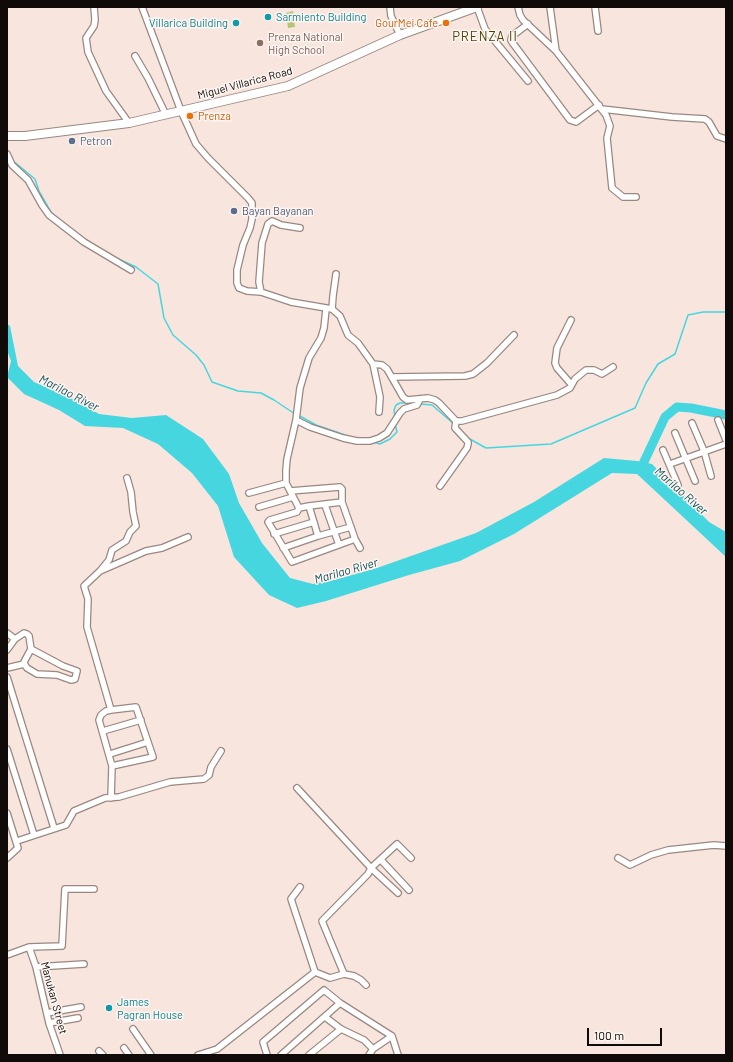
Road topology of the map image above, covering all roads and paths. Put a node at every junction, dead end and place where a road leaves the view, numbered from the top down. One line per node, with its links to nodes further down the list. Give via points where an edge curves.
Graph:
1 (94, 7): 17 (street, via 94,26 86,38 88,52 106,91)
2 (142, 7): 15 (street)
3 (390, 7): 10 (street, via 391,16)
4 (477, 7): 10 (main road, Miguel Villarica Road); 13 (street, via 485,28)
5 (518, 7): 8 (street, via 520,16)
6 (550, 7): 11 (street)
7 (595, 7): 9 (street)
8 (528, 24): 11 (street); 14 (street, via 512,36 512,42 570,120 576,122)
9 (598, 31)
10 (400, 35): 15 (main road, Miguel Villarica Road, via 288,86)
11 (556, 51): 14 (street)
12 (135, 56): 16 (street)
13 (528, 81)
14 (600, 107): 19 (street, via 672,118 705,119 717,136); 21 (street, via 610,123 607,138 612,188 622,197)
15 (181, 111): 16 (main road, Miguel Villarica Road); 25 (street, via 200,149 251,201 252,219 239,258 237,283 239,288 247,291)
16 (166, 115): 17 (main road, Miguel Villarica Road)
17 (129, 123): 18 (main road, Miguel Villarica Road)
18 (7, 136)
19 (726, 139)
20 (7, 154): 23 (street, via 12,165 28,180 49,215 84,242)
21 (636, 197)
22 (300, 228): 25 (street, via 281,226 272,221 268,224 262,242 259,282)
23 (131, 270)
24 (336, 274): 26 (street)
25 (261, 292): 26 (street, via 291,302)
26 (329, 309): 29 (street, via 340,316 348,335 358,343); 35 (street, via 321,338 309,358 300,388)
27 (571, 320): 32 (street, via 557,348 555,363)
28 (514, 335): 31 (street, via 473,374)
29 (373, 364): 31 (street, via 382,365); 34 (street, via 380,397)
30 (613, 367): 32 (street, via 602,374 586,370)
31 (392, 377): 33 (street, via 403,397 407,400)
32 (571, 384): 36 (street, via 570,388 558,395 462,421)
33 (420, 399): 35 (street, via 418,405 404,409 400,413 387,433 370,442 343,438 310,427); 36 (street, via 435,400)
34 (379, 412)
35 (296, 417): 49 (street, via 287,459)
36 (456, 420): 51 (street, via 455,428 468,444)
37 (718, 420): 40 (street)
38 (692, 423): 43 (street)
39 (675, 433): 44 (street)
40 (726, 440)
41 (726, 444): 43 (street)
42 (663, 450): 45 (street)
43 (704, 451): 44 (street); 46 (street)
44 (686, 458): 45 (street); 48 (street)
45 (670, 464): 50 (street)
46 (711, 476)
47 (127, 478): 69 (street, via 136,526 126,541 112,550 109,560)
48 (695, 481)
49 (286, 483): 52 (street); 53 (street)
50 (678, 485)
51 (440, 486)
52 (249, 493)
53 (292, 494): 54 (street, via 340,487); 57 (street); 58 (street)
54 (342, 502): 55 (street); 60 (street)
55 (325, 505): 56 (street); 61 (street)
56 (309, 506): 58 (street); 59 (street)
57 (259, 507)
58 (299, 508): 62 (street, via 297,512 269,521 268,524)
59 (314, 522): 62 (street); 63 (street)
60 (351, 527): 61 (street); 65 (street)
61 (335, 532): 63 (street); 66 (street)
62 (274, 534): 67 (street)
63 (318, 536): 67 (street)
64 (188, 537): 69 (street, via 162,548 146,551)
65 (355, 539): 66 (street); 68 (street)
66 (339, 545): 67 (street, via 292,562)
67 (283, 548)
68 (360, 548)
69 (100, 571): 79 (street, via 84,586 88,599 87,627)
70 (7, 633): 71 (street)
71 (15, 639): 72 (street, via 24,633 27,634); 73 (street)
72 (31, 649): 74 (street); 75 (street)
73 (7, 650)
74 (24, 664): 76 (street); 77 (street, via 37,674)
75 (63, 666): 77 (street); 77 (street, via 77,672 73,680)
76 (7, 668)
77 (57, 675)
78 (7, 677): 90 (street)
79 (112, 710): 80 (street, via 134,706); 81 (street, via 106,711 100,717)
80 (141, 720): 81 (street); 82 (street)
81 (103, 731): 85 (street)
82 (148, 742): 85 (street); 86 (street, via 153,757)
83 (7, 749): 92 (street)
84 (221, 751): 88 (street, via 209,775 204,779 170,782)
85 (110, 754): 86 (street)
86 (112, 766): 88 (street)
87 (297, 788): 100 (street)
88 (111, 798): 90 (street, via 74,811 66,824)
89 (7, 813): 91 (street)
90 (54, 828): 92 (street)
91 (14, 833): 93 (street); 94 (street)
92 (34, 835): 94 (street)
93 (7, 836)
94 (16, 841): 96 (street, via 18,848)
95 (726, 846): 98 (street, via 668,850 631,865)
96 (7, 858)
97 (411, 858): 99 (street, via 397,844)
98 (618, 858)
99 (381, 860): 100 (street); 103 (street)
100 (371, 868): 104 (street); 110 (street, via 322,921)
101 (300, 887): 109 (street, via 291,899)
102 (94, 889): 105 (street, via 65,889 62,946)
103 (409, 890)
104 (398, 893)
105 (29, 947): 106 (street); 108 (street, Manukan Street)
106 (7, 955)
107 (84, 964): 108 (street)
108 (36, 967): 114 (street, Manukan Street)
109 (314, 972): 110 (street, via 330,978); 127 (street, via 217,1049)
110 (344, 974): 111 (street, via 354,976)
111 (366, 985)
112 (340, 1003): 115 (street); 120 (street); 128 (street, via 324,990 263,1042)
113 (81, 1007): 114 (street)
114 (47, 1013): 117 (street, Manukan Street)
115 (325, 1017): 119 (street); 123 (street)
116 (78, 1018): 117 (street)
117 (50, 1023): 124 (street, Manukan Street)
118 (133, 1029): 126 (street)
119 (341, 1029): 122 (street, via 364,1040); 129 (street)
120 (392, 1036): 122 (street); 131 (street)
121 (124, 1048): 125 (street)
122 (373, 1049): 130 (street)
123 (284, 1054)
124 (60, 1055)
125 (129, 1055)
126 (151, 1055)
127 (198, 1055)
128 (266, 1055)
129 (309, 1055)
130 (369, 1055)
131 (398, 1055)

